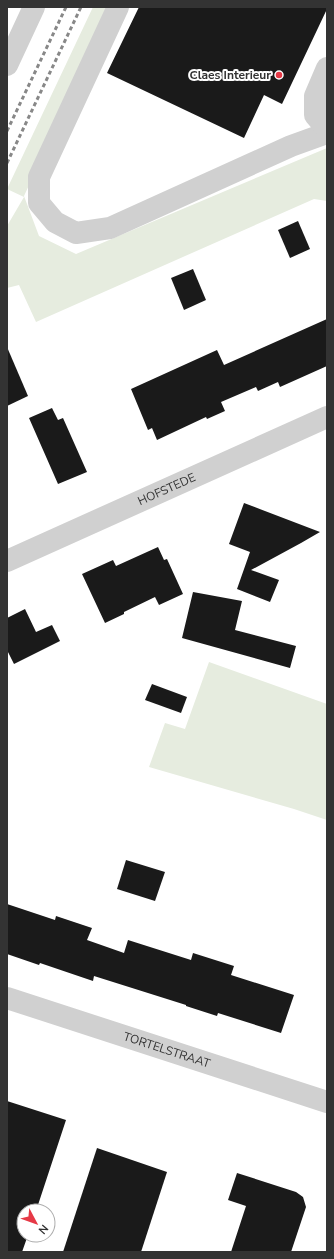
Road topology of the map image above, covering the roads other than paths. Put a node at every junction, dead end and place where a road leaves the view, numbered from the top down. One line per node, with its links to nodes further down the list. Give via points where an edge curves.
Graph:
1 (34, 7): 3 (street)
2 (118, 7): 6 (street, via 39,177 39,203 54,222 76,233 110,228 291,146)
3 (7, 65)
4 (327, 68): 5 (street, via 315,96 315,115)
5 (327, 129)
6 (327, 133)
7 (327, 417): 8 (street, HOFSTEDE)
8 (7, 561)
9 (7, 998): 10 (street, TORTELSTRAAT)
10 (327, 1102)

